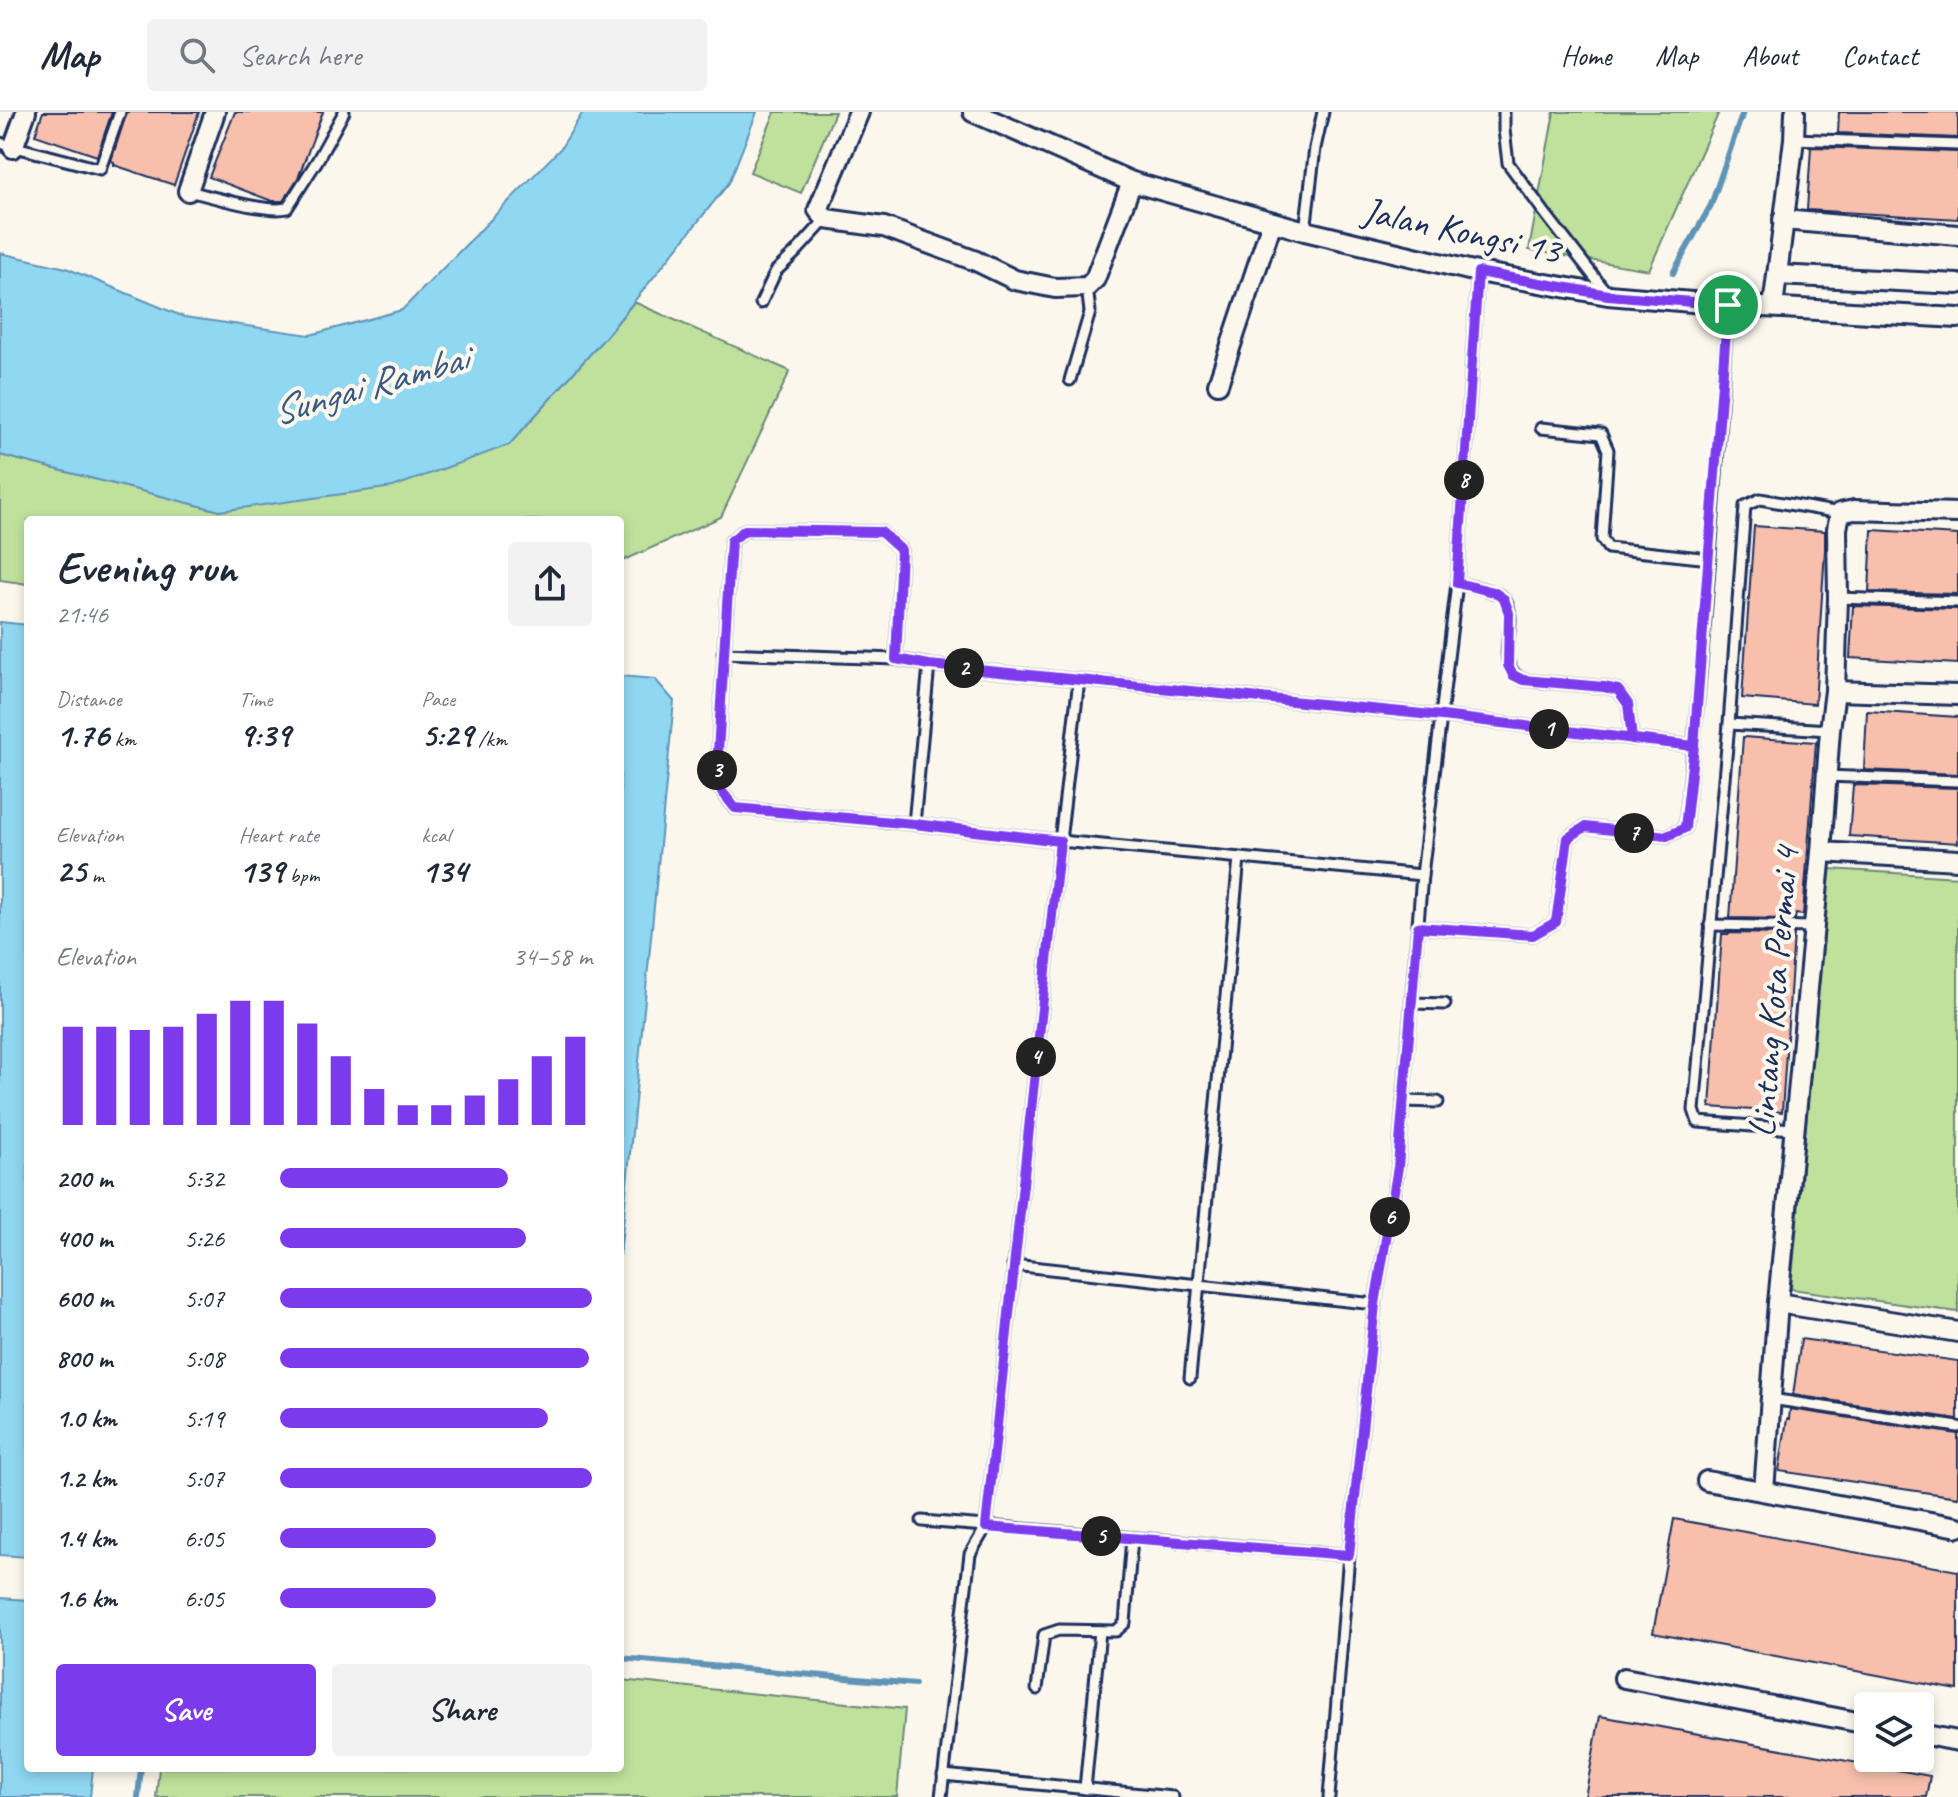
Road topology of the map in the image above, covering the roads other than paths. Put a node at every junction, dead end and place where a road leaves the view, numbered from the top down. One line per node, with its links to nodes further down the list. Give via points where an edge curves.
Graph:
1 (26, 112): 12 (street)
2 (120, 112): 12 (lane, via 100,169)
3 (215, 112): 14 (street)
4 (344, 112): 14 (lane, via 287,208)
5 (859, 112): 15 (street, via 818,210)
6 (973, 112): 13 (street, Jalan Kongsi 13)
7 (1323, 112): 18 (lane)
8 (1504, 112): 24 (lane, via 1508,163)
9 (1795, 112): 10 (street)
10 (1794, 139): 11 (lane); 16 (street)
11 (1958, 145)
12 (6, 146)
13 (1132, 182): 17 (street, Jalan Kongsi 13); 23 (street, via 1095,279)
14 (188, 191)
15 (826, 219): 23 (street, via 884,227 1015,280 1055,288); 25 (lane, via 776,271)
16 (1783, 220): 19 (street); 21 (street)
17 (1272, 222): 18 (street, Jalan Kongsi 13); 30 (street)
18 (1305, 231): 20 (street, Jalan Kongsi 13)
19 (1958, 235)
20 (1478, 272): 24 (street, Jalan Kongsi 13); 35 (lane)
21 (1777, 275): 22 (street); 27 (street)
22 (1958, 284)
23 (1087, 287): 29 (lane, via 1090,312)
24 (1608, 295): 26 (street, Jalan Kongsi 13)
25 (761, 303)
26 (1728, 305): 27 (street, Jalan Kongsi 13); 34 (lane)
27 (1773, 307): 28 (street, Jalan Kongsi 13)
28 (1958, 318)
29 (1070, 380)
30 (1218, 384)
31 (1541, 428): 34 (lane, via 1601,434 1608,450 1602,539 1608,548)
32 (1847, 511): 33 (street); 36 (street, Lintang Kota Permai 4, via 1837,529); 45 (lane, via 1760,499 1745,506)
33 (1958, 513)
34 (1710, 559): 48 (lane)
35 (1457, 583): 44 (lane); 47 (lane, via 1504,599 1513,675 1618,690 1628,704)
36 (1838, 598): 37 (lane); 42 (street, Lintang Kota Permai 4)
37 (1958, 602)
38 (723, 653): 39 (lane); 39 (lane, via 731,541 745,530 881,532 901,550); 51 (lane, via 716,784 735,808)
39 (896, 659): 40 (lane)
40 (929, 665): 41 (lane); 51 (lane)
41 (1079, 680): 44 (lane); 52 (lane)
42 (1835, 691): 43 (street); 46 (street, Lintang Kota Permai 4)
43 (1958, 695)
44 (1442, 716): 47 (lane); 56 (lane)
45 (1729, 724): 46 (lane); 57 (lane)
46 (1830, 730): 49 (street, Lintang Kota Permai 4)
47 (1632, 739): 48 (lane)
48 (1694, 746): 58 (lane, via 1685,828 1667,836 1585,827 1568,838 1556,922 1533,935)
49 (1826, 776): 50 (lane); 53 (street, Lintang Kota Permai 4)
50 (1958, 781)
51 (914, 824): 52 (lane)
52 (1060, 841): 54 (lane); 65 (lane)
53 (1821, 852): 55 (street); 59 (street, Lintang Kota Permai 4)
54 (1239, 858): 56 (lane); 66 (lane)
55 (1958, 860)
56 (1422, 875): 58 (lane)
57 (1710, 925): 59 (lane); 64 (lane, via 1694,1110 1698,1122)
58 (1418, 927): 60 (lane)
59 (1814, 927): 64 (street, Lintang Kota Permai 4)
60 (1412, 1003): 61 (lane); 62 (lane)
61 (1445, 1004)
62 (1403, 1101): 63 (lane); 68 (lane, via 1398,1167)
63 (1438, 1102)
64 (1794, 1129): 67 (street, Lintang Kota Permai 4)
65 (1013, 1265): 66 (lane); 76 (lane)
66 (1197, 1285): 68 (lane); 70 (lane)
67 (1778, 1303): 69 (street); 71 (street, Lintang Kota Permai 4)
68 (1375, 1304): 79 (lane)
69 (1958, 1332)
70 (1190, 1378)
71 (1771, 1399): 72 (lane); 74 (street, Lintang Kota Permai 4)
72 (1958, 1427)
73 (1707, 1481): 74 (street)
74 (1764, 1491): 77 (street)
75 (922, 1521): 76 (lane)
76 (986, 1527): 78 (lane); 86 (lane, via 970,1554)
77 (1958, 1527)
78 (1132, 1538): 79 (lane); 80 (lane, via 1125,1623 1116,1631)
79 (1349, 1555): 90 (lane)
80 (1100, 1631): 82 (lane, via 1044,1635); 87 (lane)
81 (1624, 1678): 83 (street)
82 (1037, 1689)
83 (1854, 1721)
84 (1934, 1737): 85 (street)
85 (1958, 1741)
86 (943, 1775): 87 (lane); 88 (lane)
87 (1085, 1789): 89 (lane)
88 (941, 1797)
89 (1173, 1797)
90 (1329, 1797)

